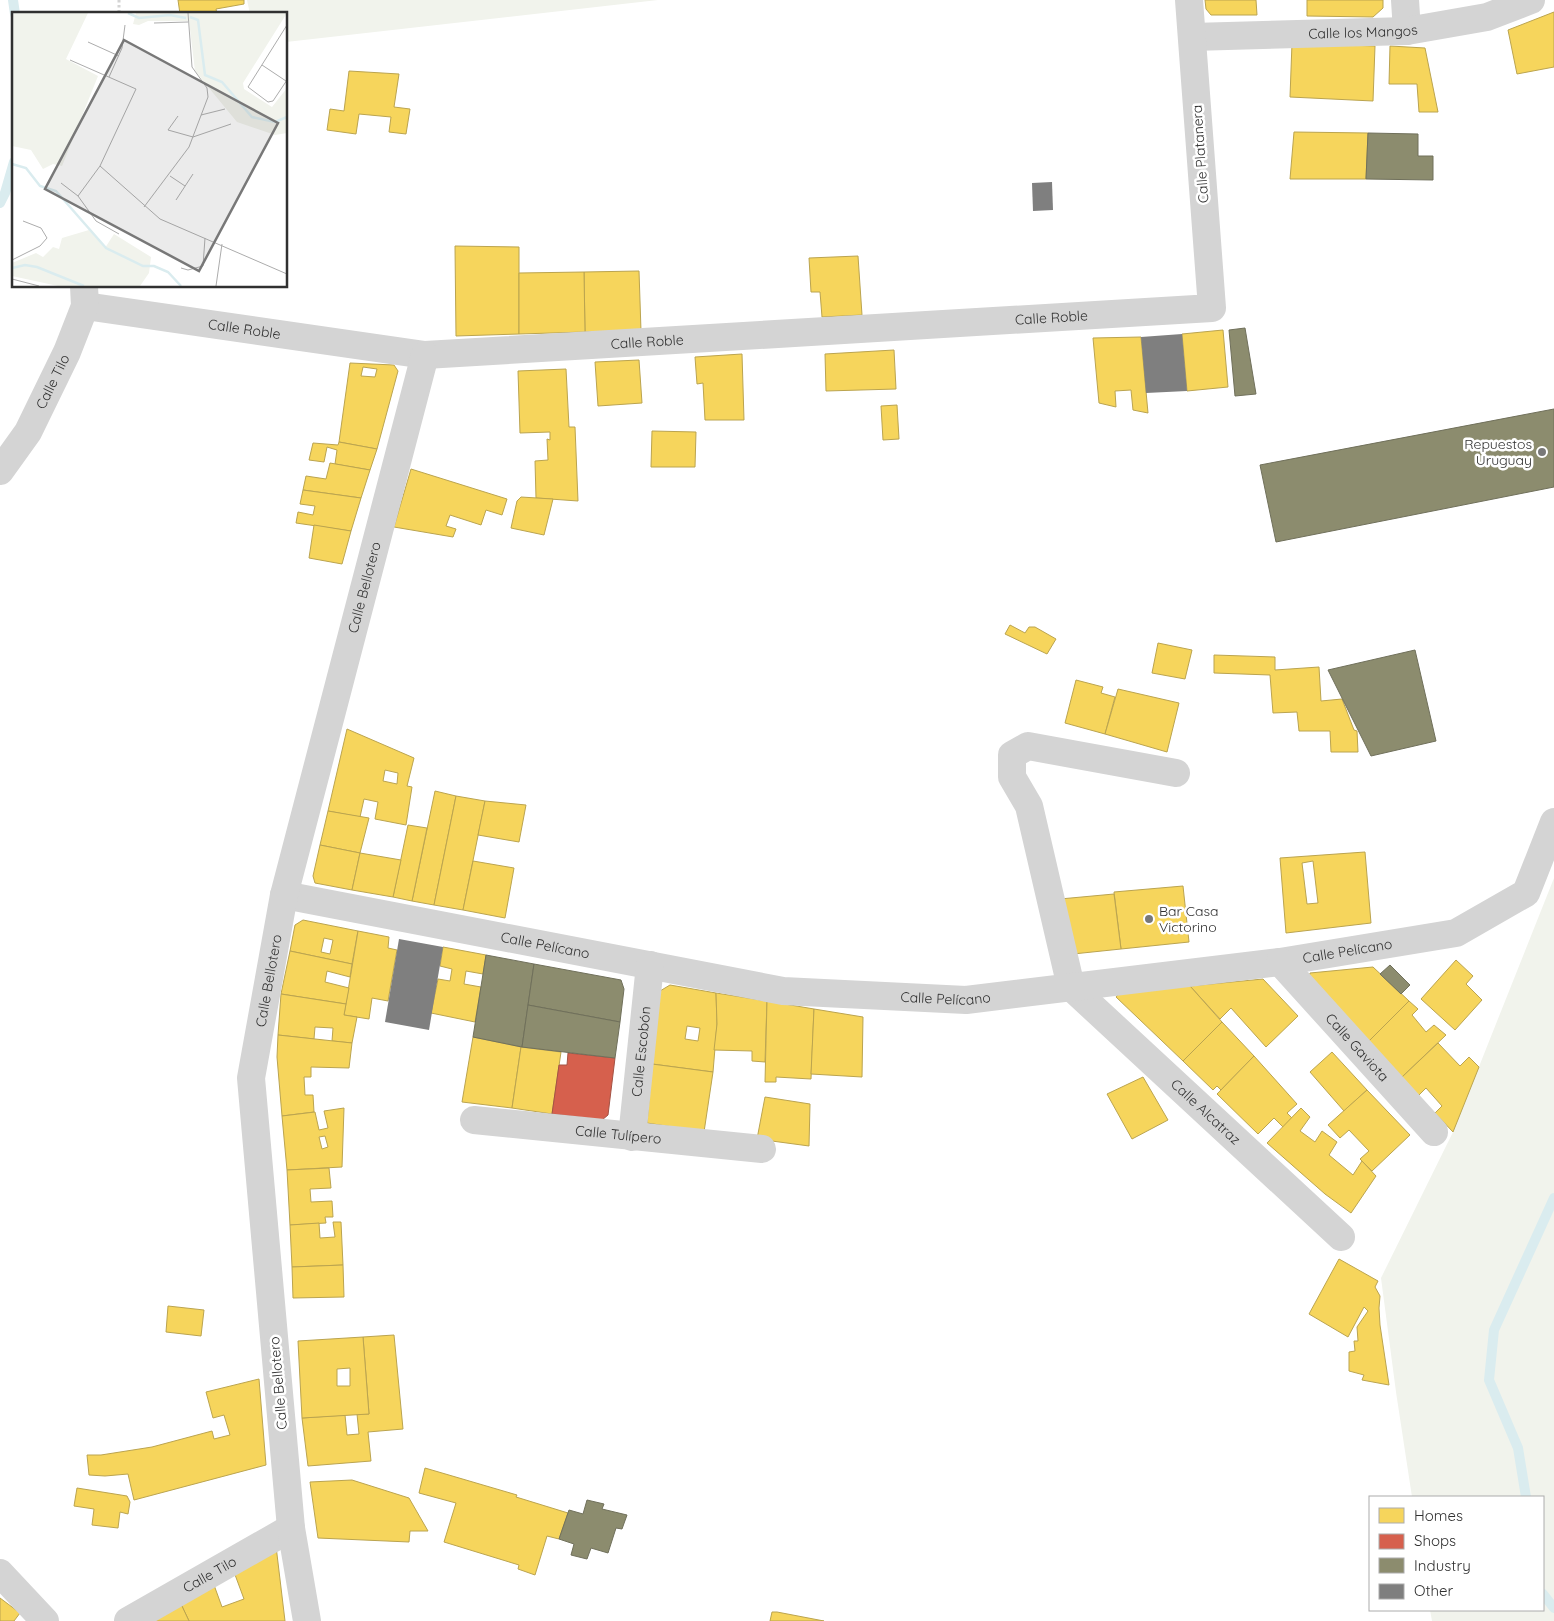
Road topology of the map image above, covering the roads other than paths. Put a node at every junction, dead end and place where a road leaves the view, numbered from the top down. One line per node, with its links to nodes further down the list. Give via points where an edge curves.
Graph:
1 (1189, 0): 5 (street, Calle Platanera)
2 (1405, 0): 4 (street)
3 (1531, 0): 4 (street, Calle los Mangos, via 1487,17)
4 (1407, 31): 5 (street, Calle los Mangos)
5 (1192, 37): 7 (street, Calle Platanera)
6 (84, 296): 8 (street, Calle Roble); 9 (street, Calle Tilo, via 67,352 28,432)
7 (1212, 308): 8 (street, Calle Roble)
8 (425, 355): 12 (street, Calle Bellotero)
9 (0, 470)
10 (1176, 773): 15 (street, via 1028,746 1012,755 1012,777 1029,806)
11 (1554, 822): 13 (street, Calle Pelícano, via 1526,893 1456,933)
12 (284, 895): 14 (street, Calle Pelícano); 21 (street, Calle Bellotero, via 251,1078)
13 (1280, 962): 15 (street, Calle Pelícano); 17 (street, Calle Gaviota)
14 (650, 965): 15 (street, Calle Pelícano, via 792,992 966,1000); 18 (street, Calle Escobón)
15 (1071, 987): 20 (street, Calle Alcatraz)
16 (474, 1120): 18 (street, Calle Tulípero)
17 (1434, 1132)
18 (632, 1137): 19 (street, Calle Tulípero)
19 (762, 1149)
20 (1341, 1237)
21 (292, 1528): 24 (street, Calle Tilo); 25 (street, Calle Bellotero)
22 (0, 1573): 23 (street)
23 (45, 1621)
24 (128, 1621)
25 (306, 1621)

